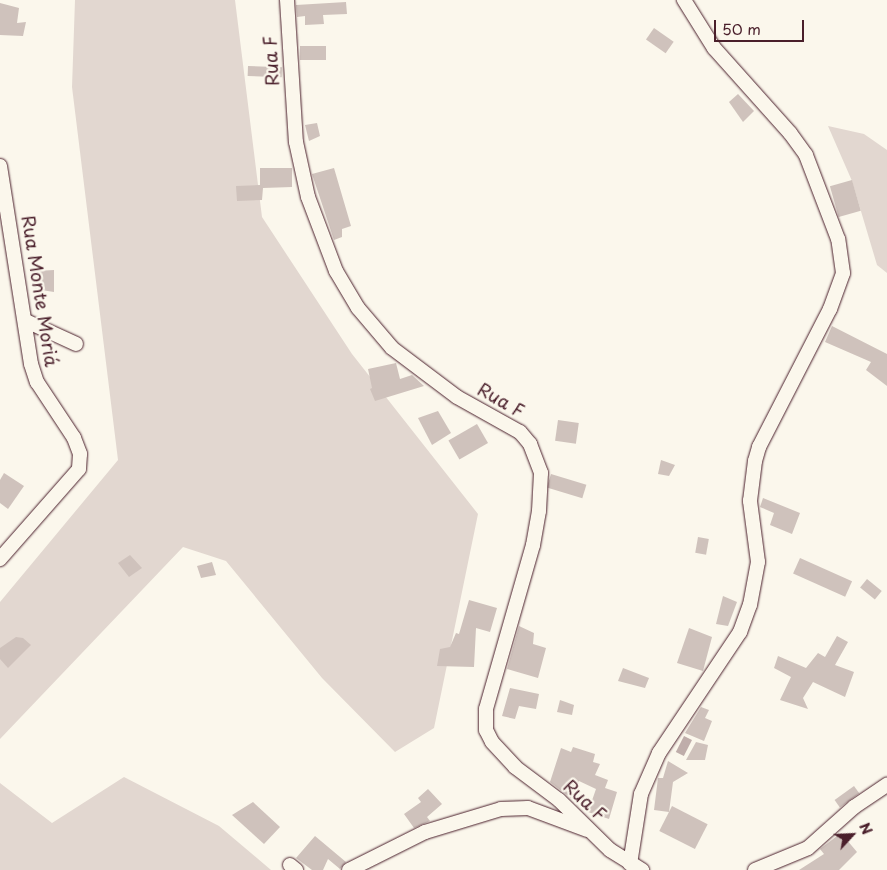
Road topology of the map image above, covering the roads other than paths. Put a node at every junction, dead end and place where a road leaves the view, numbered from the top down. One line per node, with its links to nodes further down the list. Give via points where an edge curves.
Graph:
1 (287, 0): 8 (street, Rua F, via 297,150 319,230 336,271 358,308 392,348 457,397 520,432 537,459 541,473 539,511 486,709 486,730 492,742 515,767 531,776)
2 (684, 0): 9 (street, via 714,48 806,155 838,239 843,273 830,309 759,447 750,501 758,562 750,605 740,632 659,753 641,794)
3 (0, 166): 4 (street, Rua Monte Moriá)
4 (26, 322): 5 (street); 6 (street, Rua Monte Moriá, via 36,382 74,438 80,462 79,469)
5 (76, 344)
6 (0, 559)
7 (887, 785): 11 (street, via 854,807 808,848)
8 (594, 833): 9 (street, Rua F, via 610,850); 10 (street, via 538,811 501,809 425,832)
9 (636, 867)
10 (349, 870)
11 (755, 870)

